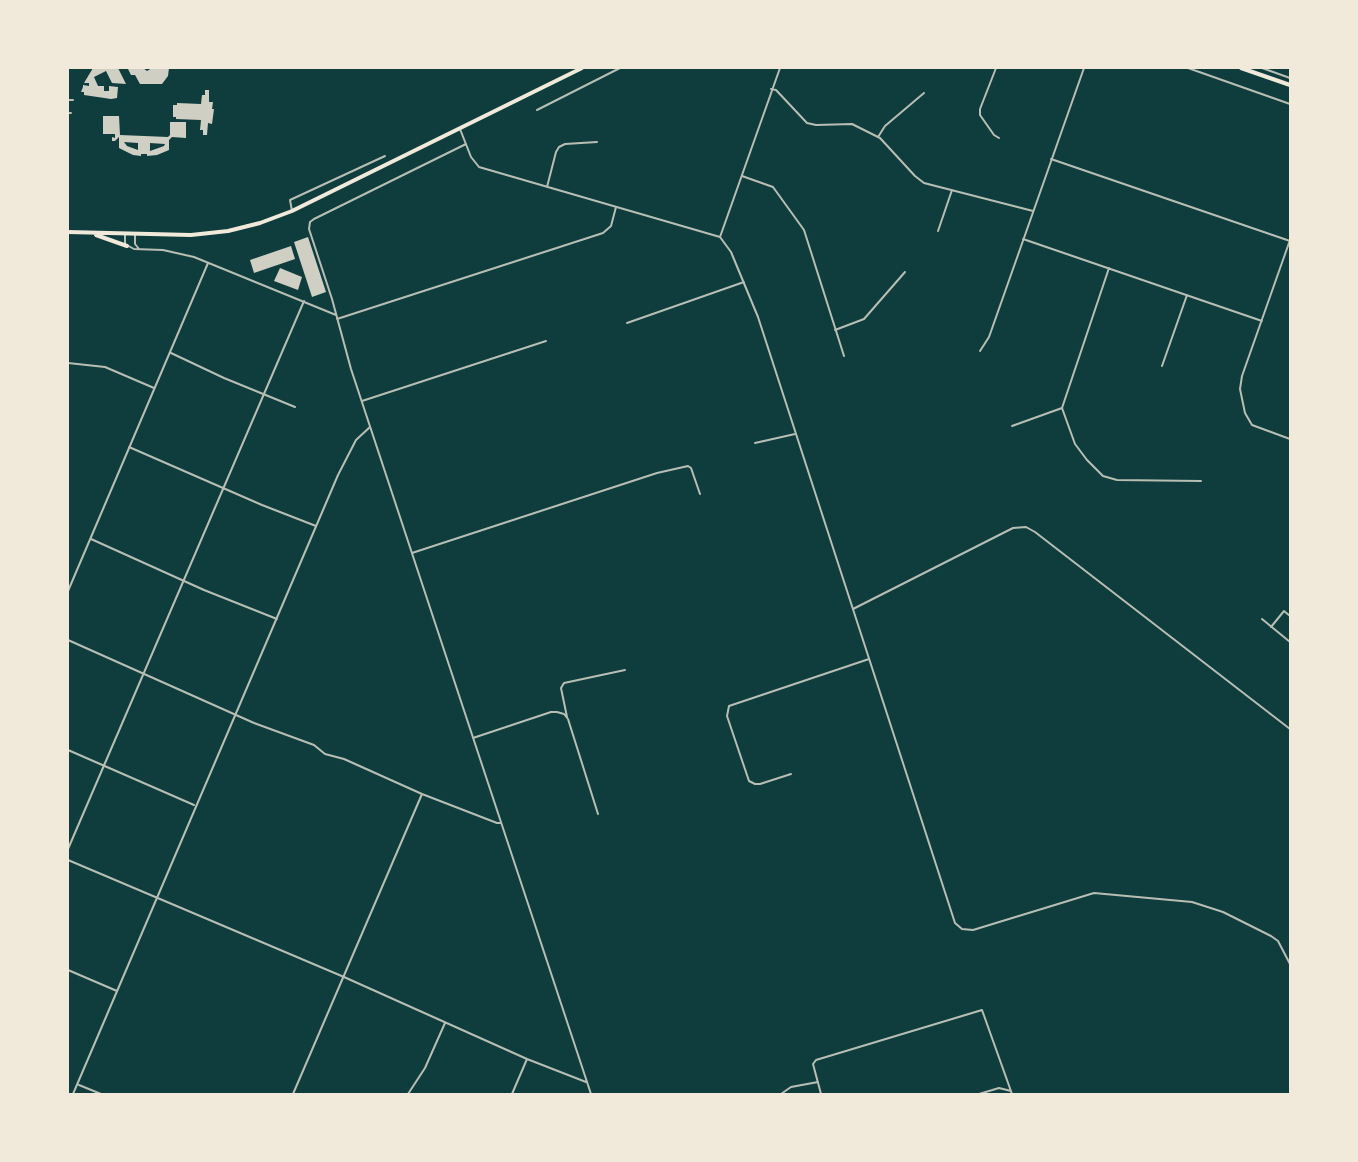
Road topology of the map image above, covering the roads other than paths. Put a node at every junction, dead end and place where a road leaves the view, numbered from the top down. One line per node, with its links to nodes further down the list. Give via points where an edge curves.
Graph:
1 (582, 68): 17 (highway)
2 (620, 68): 16 (street)
3 (780, 68): 11 (street)
4 (996, 68): 19 (street, via 980,115)
5 (1084, 68): 23 (street)
6 (1188, 68): 15 (street)
7 (1241, 68): 10 (highway)
8 (1262, 68): 9 (street)
9 (1290, 78)
10 (1290, 85)
11 (771, 89): 18 (street, via 807,123 852,124); 24 (street)
12 (924, 93): 18 (street, via 885,126)
13 (68, 100): 14 (street)
14 (73, 100)
15 (1290, 104)
16 (537, 110)
17 (460, 129): 21 (street); 28 (highway)
18 (878, 137): 26 (street, via 919,180)
19 (999, 138)
20 (597, 142): 25 (street, via 559,147)
21 (466, 144): 25 (street, via 479,167); 46 (street, via 310,222)
22 (385, 156): 28 (street, via 290,200)
23 (1051, 159): 29 (street); 37 (street)
24 (742, 176): 35 (street); 50 (street, via 773,187 804,230)
25 (547, 187): 27 (street)
26 (952, 190): 29 (street); 30 (street)
27 (616, 207): 35 (street); 47 (street, via 611,226 603,233)
28 (292, 211): 34 (highway, via 228,231)
29 (1033, 211): 36 (street)
30 (938, 231)
31 (68, 232): 32 (highway)
32 (94, 233): 33 (highway); 38 (highway)
33 (125, 235): 34 (highway); 38 (street)
34 (135, 235): 39 (street, via 135,244)
35 (720, 237): 43 (street)
36 (1023, 239): 41 (street); 52 (street, via 989,337)
37 (1290, 240): 48 (street)
38 (127, 246): 39 (street)
39 (142, 250): 40 (street, via 170,252)
40 (208, 263): 45 (street); 53 (street)
41 (1109, 268): 44 (street); 61 (street)
42 (904, 272): 50 (street, via 864,319)
43 (744, 282): 49 (street); 64 (street)
44 (1187, 295): 48 (street); 56 (street)
45 (304, 301): 46 (street); 58 (street)
46 (336, 315): 47 (street)
47 (337, 319): 59 (street)
48 (1262, 321): 65 (street, via 1242,376 1241,393 1248,420 1257,428)
49 (627, 322)
50 (836, 330): 54 (street)
51 (546, 341): 59 (street)
52 (980, 351)
53 (171, 353): 57 (street); 58 (street)
54 (844, 356)
55 (68, 363): 57 (street, via 105,367)
56 (1162, 366)
57 (154, 388): 67 (street)
58 (263, 393): 60 (street); 69 (street)
59 (362, 401): 62 (street)
60 (295, 407)
61 (1062, 408): 63 (street); 68 (street, via 1075,444 1103,476 1117,480)
62 (370, 426): 71 (street, via 351,447); 73 (street)
63 (1012, 426)
64 (795, 434): 66 (street); 76 (street)
65 (1290, 439)
66 (755, 443)
67 (129, 447): 69 (street); 72 (street)
68 (1201, 481)
69 (223, 488): 71 (street); 74 (street)
70 (700, 494): 73 (street, via 687,466)
71 (316, 526): 79 (street)
72 (90, 539): 74 (street); 75 (street)
73 (412, 553): 89 (street)
74 (183, 580): 79 (street); 85 (street)
75 (68, 591)
76 (853, 609): 83 (street); 88 (street, via 1013,528 1026,528)
77 (1290, 616): 80 (street, via 1284,611)
78 (1262, 619): 80 (street)
79 (277, 620): 86 (street)
80 (1271, 627): 82 (street)
81 (68, 640): 85 (street)
82 (1290, 642)
83 (869, 658): 92 (street, via 729,706 728,716 748,781 760,784); 100 (street, via 958,927 973,930 1087,894 1192,902 1217,909 1271,936)
84 (625, 670): 87 (street, via 564,683 561,688)
85 (144, 673): 86 (street); 91 (street)
86 (236, 714): 93 (street); 94 (street)
87 (568, 719): 89 (street, via 554,712); 95 (street)
88 (1290, 729)
89 (473, 738): 96 (street)
90 (68, 750): 91 (street)
91 (104, 766): 94 (street); 97 (street)
92 (791, 774)
93 (422, 794): 96 (street); 102 (street)
94 (195, 806): 99 (street)
95 (598, 814)
96 (501, 823): 106 (street)
97 (68, 849)
98 (68, 860): 99 (street)
99 (157, 897): 102 (street); 103 (street)
100 (1290, 964)
101 (68, 970): 103 (street)
102 (344, 977): 104 (street); 112 (street)
103 (117, 991): 108 (street)
104 (445, 1022): 105 (street); 113 (street)
105 (527, 1059): 106 (street); 114 (street)
106 (587, 1082): 115 (street)
107 (818, 1082): 109 (street, via 813,1064 816,1060 982,1010); 116 (street, via 790,1087); 117 (street)
108 (78, 1085): 110 (street); 111 (street)
109 (1011, 1093): 118 (street, via 999,1088)
110 (74, 1095)
111 (101, 1095)
112 (292, 1095)
113 (408, 1095)
114 (512, 1095)
115 (591, 1095)
116 (781, 1095)
117 (821, 1095)
118 (979, 1095)

